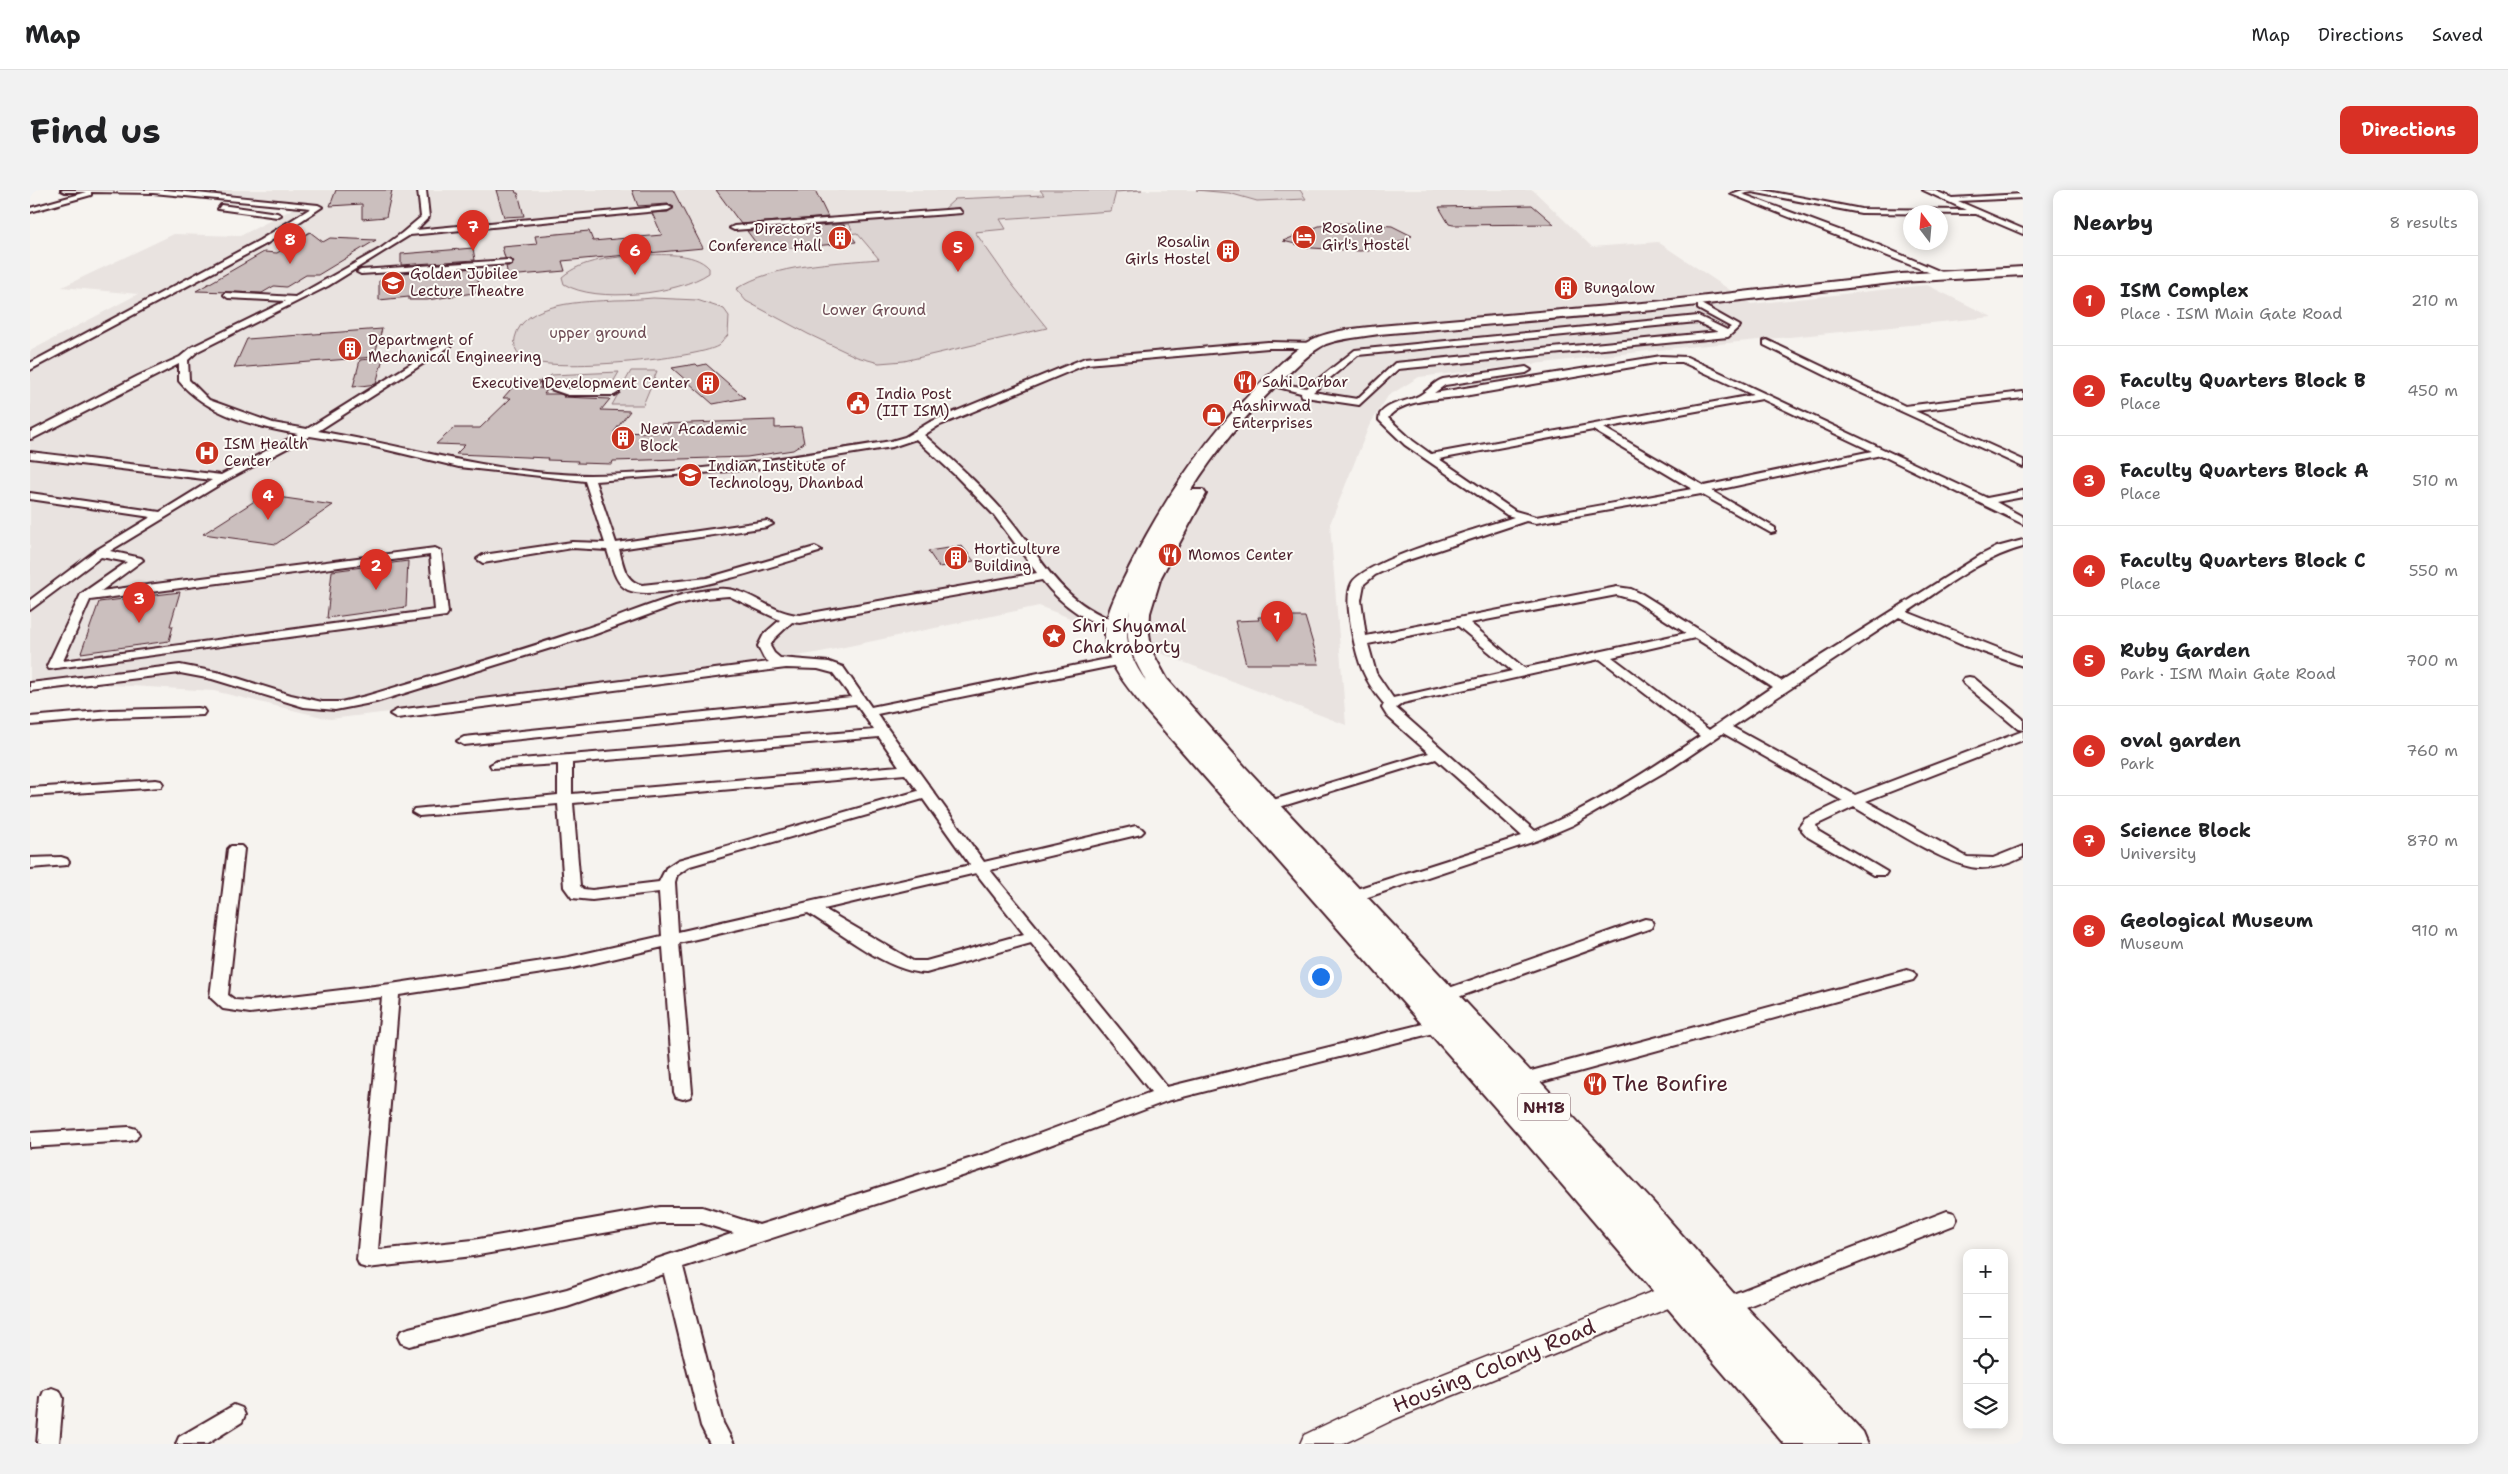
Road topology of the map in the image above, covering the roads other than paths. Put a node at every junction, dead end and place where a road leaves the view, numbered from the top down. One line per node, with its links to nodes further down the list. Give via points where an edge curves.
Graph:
1 (65, 190): 7 (street)
2 (144, 190): 6 (street)
3 (422, 190): 15 (street, via 425,217)
4 (1751, 190): 13 (street, via 1861,211); 23 (street, via 1735,194)
5 (1927, 190): 9 (street)
6 (157, 191): 7 (street); 14 (street, via 167,198); 33 (street, via 318,208 263,242)
7 (96, 192): 11 (street)
8 (2023, 196): 9 (street)
9 (1949, 199): 13 (street)
10 (668, 208): 17 (street)
11 (30, 210)
12 (959, 211): 16 (street)
13 (1981, 212): 18 (street)
14 (277, 215)
15 (421, 222): 17 (street); 19 (street)
16 (734, 228)
17 (433, 230): 19 (street)
18 (2023, 232)
19 (408, 233): 26 (street, via 337,278)
20 (508, 262): 22 (street)
21 (2023, 271): 23 (highway, NH18)
22 (361, 272)
23 (1941, 275): 31 (highway, NH18, via 1654,306 1379,330 1332,338)
24 (2023, 276): 27 (highway, NH18, via 1913,282)
25 (228, 295): 26 (street)
26 (294, 300): 32 (street, via 194,349)
27 (1701, 306): 28 (street, via 1736,326); 36 (highway, NH18, via 1350,340 1321,352)
28 (1728, 334): 37 (street, via 1698,319 1354,353); 37 (street, via 1395,366 1359,402 1305,394)
29 (449, 343): 44 (street)
30 (1767, 343): 42 (street)
31 (1313, 345): 45 (street, via 1268,345 1085,362 934,424); 73 (highway, NH18, via 1263,388 1184,482 1125,598)
32 (183, 359): 44 (street, via 184,381 206,402 271,426); 46 (street)
33 (30, 367)
34 (1526, 370): 41 (street, via 1443,382)
35 (545, 384): 38 (street, via 568,392)
36 (1283, 387): 37 (street); 74 (highway, NH18, via 1244,428 1207,478 1151,577 1144,594)
37 (1309, 391)
38 (614, 392)
39 (2023, 395): 42 (street)
40 (1765, 396): 41 (street, via 1695,363 1674,358); 43 (street); 47 (street)
41 (1426, 397): 49 (street, via 1388,411 1384,418)
42 (1903, 409): 50 (street)
43 (1594, 428): 49 (street); 53 (street)
44 (308, 432): 51 (street); 52 (street, via 458,464)
45 (918, 435): 52 (street, via 892,444 755,466); 67 (street, via 997,512)
46 (30, 436)
47 (1883, 452): 53 (street); 56 (street)
48 (30, 455): 51 (street)
49 (1430, 458): 58 (street)
50 (2023, 464)
51 (223, 478): 57 (street)
52 (589, 478): 63 (street)
53 (1702, 490): 58 (street, via 1549,519); 61 (street)
54 (2023, 494): 56 (street)
55 (30, 496): 57 (street)
56 (1986, 501): 59 (street)
57 (160, 515): 65 (street)
58 (1523, 518): 76 (street, via 1398,560 1359,582 1356,615)
59 (2023, 520)
60 (767, 524): 63 (street)
61 (1771, 530)
62 (2023, 543): 70 (street, via 1984,557)
63 (611, 547): 64 (street, via 623,580 642,589 708,581); 66 (street, via 572,545)
64 (815, 550)
65 (99, 553): 68 (street, via 137,560); 69 (street)
66 (483, 559)
67 (1043, 576): 71 (street); 73 (street, via 1071,605)
68 (85, 597): 68 (street, via 54,666 442,613 435,551)
69 (30, 606)
70 (1899, 613): 79 (street); 84 (street)
71 (787, 620): 80 (street, via 768,637 764,646 766,655); 83 (street, via 734,594 696,595 579,635 341,706 321,706 204,672 180,669)
72 (1461, 622): 75 (street, via 1616,591 1627,592); 76 (street); 81 (street)
73 (1115, 627): 74 (street); 78 (highway, NH18)
74 (1138, 633): 105 (highway, NH18, via 1140,650 1158,682)
75 (1697, 634): 77 (street); 84 (street)
76 (1362, 642): 85 (street, via 1370,674)
77 (1602, 655): 81 (street); 94 (street)
78 (1122, 660): 86 (street); 116 (highway, NH18, via 1152,703)
79 (2023, 662)
80 (785, 664): 86 (street, via 817,662 830,665 838,670); 88 (street)
81 (1522, 673): 85 (street)
82 (1969, 680): 90 (street)
83 (30, 687)
84 (1781, 687): 91 (street)
85 (1391, 704): 96 (street, via 1392,713)
86 (864, 706): 92 (street); 95 (street)
87 (198, 712): 89 (street, via 111,714)
88 (397, 714)
89 (30, 721)
90 (2023, 726)
91 (1722, 727): 94 (street); 104 (street)
92 (883, 733): 97 (street); 99 (street)
93 (2023, 735): 104 (street)
94 (1709, 736): 108 (street, via 1668,764 1568,822)
95 (464, 741)
96 (1438, 754): 105 (street); 108 (street)
97 (565, 759): 98 (street); 103 (street)
98 (496, 765)
99 (910, 770): 102 (street); 103 (street)
100 (156, 784): 101 (street)
101 (30, 792)
102 (928, 793): 113 (street); 115 (street, via 684,863 671,870)
103 (565, 800): 106 (street); 115 (street, via 572,887 578,894)
104 (1854, 800): 110 (street, via 1962,861 1996,864); 114 (street, via 1810,822 1807,827 1813,834)
105 (1268, 806): 116 (highway, NH18)
106 (419, 812)
107 (1136, 832): 113 (street)
108 (1533, 837): 116 (street)
109 (236, 849): 122 (street, via 219,997 225,1004 234,1007 268,1006)
110 (2023, 851)
111 (61, 862): 112 (street)
112 (30, 863)
113 (981, 868): 117 (street); 119 (street)
114 (1879, 872)
115 (666, 886): 120 (street)
116 (1340, 900): 123 (highway, NH18)
117 (810, 907): 119 (street, via 900,963 912,967 926,967); 120 (street)
118 (1644, 924): 123 (street)
119 (1036, 936): 126 (street)
120 (672, 939): 122 (street, via 568,963); 125 (street)
121 (1907, 976): 124 (street)
122 (391, 990): 130 (street, via 367,1260 473,1248 660,1215 702,1215)
123 (1440, 1011): 124 (highway, NH18); 126 (street); 132 (highway, NH18)
124 (1520, 1081): 132 (highway, NH18, via 1640,1210)
125 (683, 1092)
126 (1163, 1095): 130 (street, via 995,1158)
127 (129, 1134): 128 (street)
128 (30, 1140)
129 (1947, 1220): 133 (street)
130 (760, 1233): 131 (street)
131 (672, 1263): 135 (street, via 567,1298); 140 (street, via 712,1426)
132 (1689, 1288): 133 (highway, NH18); 134 (highway, NH18); 141 (street, Housing Colony Road, via 1385,1410)
133 (1724, 1306): 134 (street); 143 (highway, NH18)
134 (1696, 1317): 142 (highway, NH18)
135 (409, 1337)
136 (52, 1398): 138 (street)
137 (234, 1415): 139 (street)
138 (48, 1444)
139 (186, 1444)
140 (722, 1444)
141 (1314, 1444)
142 (1808, 1444)
143 (1849, 1444)

